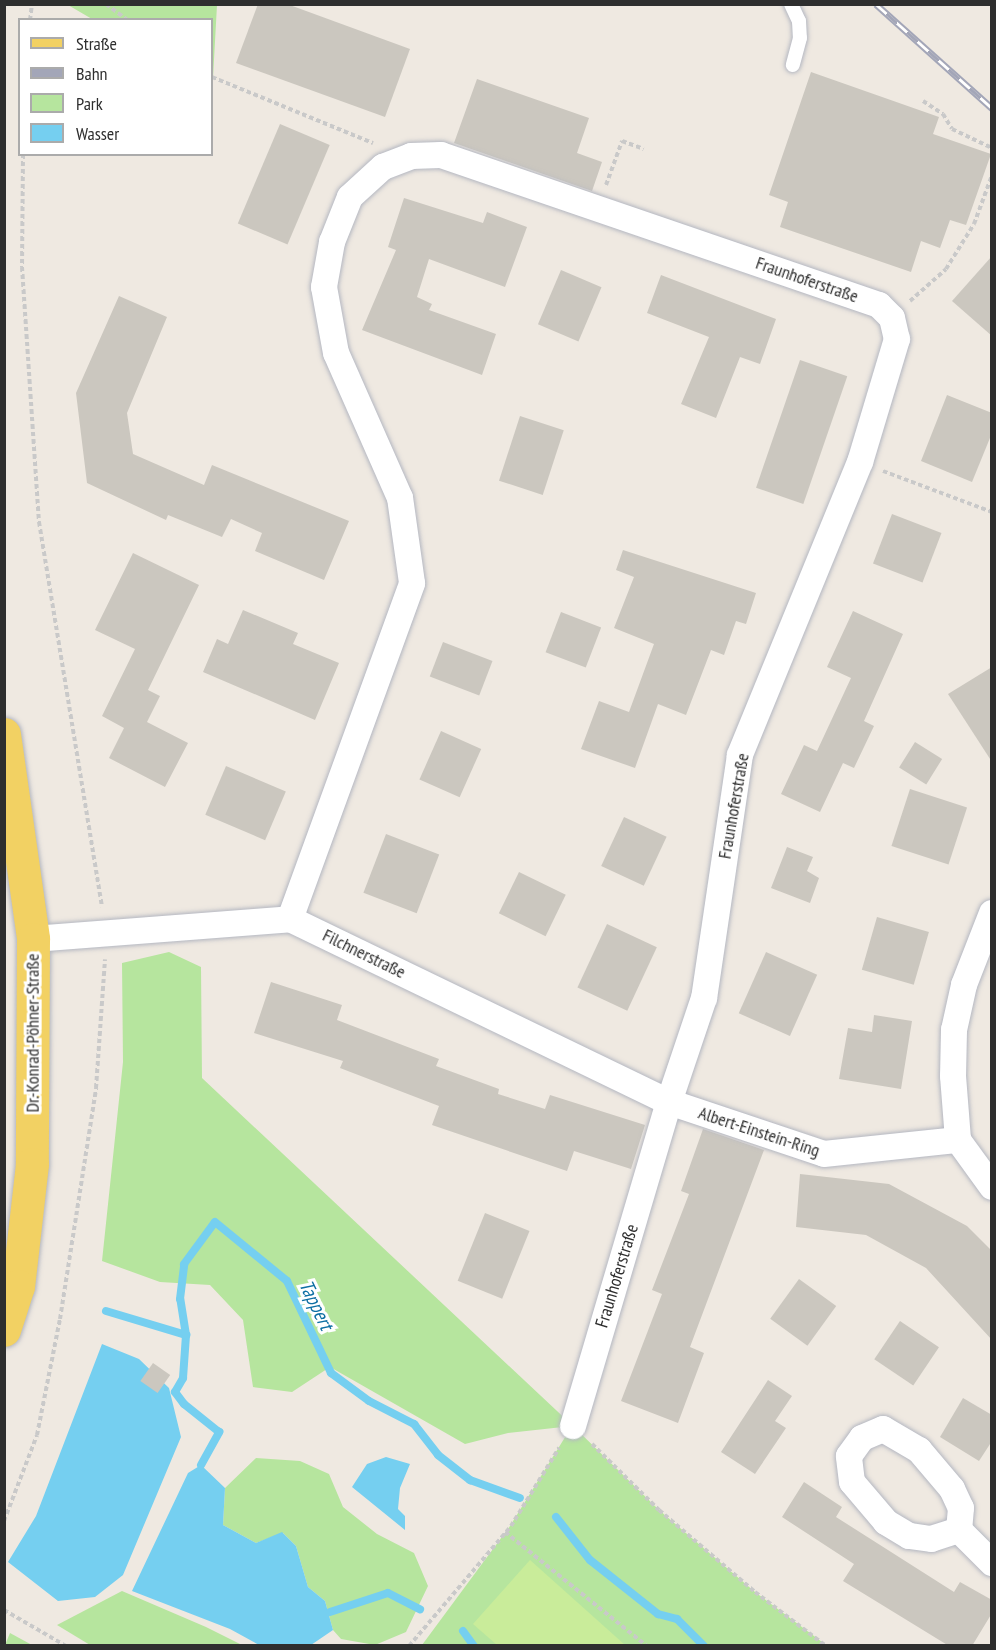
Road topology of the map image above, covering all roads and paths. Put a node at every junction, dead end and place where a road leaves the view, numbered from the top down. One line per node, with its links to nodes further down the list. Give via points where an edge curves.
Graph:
1 (106, 4): 3 (path)
2 (791, 4): 4 (lane, via 799,21 800,38)
3 (124, 18)
4 (793, 65)
5 (213, 77): 10 (path, via 375,143)
6 (923, 101): 7 (path, via 943,114 952,129)
7 (992, 148)
8 (644, 149): 12 (path, via 622,141)
9 (23, 156): 19 (path, via 22,267 39,522)
10 (398, 162): 13 (street, Fraunhoferstraße, via 411,156 441,155 879,305); 18 (street, Fraunhoferstraße, via 383,167 350,197 332,242 324,287 336,353 400,498 412,584)
11 (992, 175): 13 (path, via 974,225 946,269)
12 (604, 189)
13 (892, 318): 14 (street, Fraunhoferstraße, via 897,339)
14 (860, 462): 15 (path); 21 (street, Fraunhoferstraße, via 741,755 704,998)
15 (992, 512)
16 (4, 734): 20 (main road, Dr.-Konrad-Pöhner-Straße)
17 (992, 913): 22 (street, via 978,942 954,1030)
18 (290, 919): 19 (street, Filchnerstraße); 21 (street, Filchnerstraße)
19 (106, 932): 20 (street, Filchnerstraße); 26 (path, via 96,1088 62,1307 37,1435)
20 (33, 939): 24 (main road, Dr.-Konrad-Pöhner-Straße, via 32,1164 18,1286)
21 (669, 1102): 22 (street, Albert-Einstein-Ring, via 824,1154); 25 (street, Fraunhoferstraße)
22 (958, 1140): 23 (street)
23 (992, 1187)
24 (4, 1330)
25 (573, 1426): 28 (path); 34 (path, via 659,1510)
26 (4, 1521)
27 (959, 1530): 27 (street, via 961,1508 952,1489 919,1450 883,1429 862,1438 849,1456 852,1482 886,1522 909,1536 931,1539); 29 (street)
28 (505, 1532): 32 (path); 33 (path)
29 (992, 1563)
30 (4, 1610): 31 (path)
31 (66, 1646)
32 (409, 1646)
33 (647, 1646)
34 (826, 1646)

